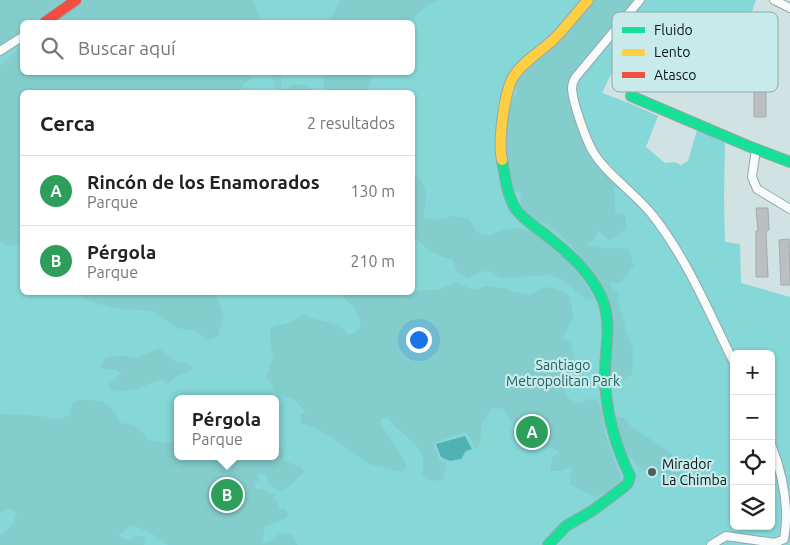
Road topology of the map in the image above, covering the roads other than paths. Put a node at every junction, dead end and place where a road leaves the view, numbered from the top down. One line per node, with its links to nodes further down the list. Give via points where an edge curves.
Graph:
1 (76, 0): 7 (street)
2 (588, 0): 17 (street, via 555,38 513,78 506,98 501,155 507,186 521,216 568,252 603,300 609,324 605,374 608,405 617,447 630,476 624,487 566,526)
3 (640, 0): 6 (street)
4 (774, 0): 5 (street)
5 (790, 8)
6 (630, 12)
7 (48, 20)
8 (612, 34): 15 (street, via 572,84 586,136 602,164 654,216 690,274)
9 (20, 39): 10 (street)
10 (0, 51)
11 (631, 96): 12 (street)
12 (756, 149): 13 (street); 14 (street, via 752,177 757,189)
13 (790, 162)
14 (790, 209)
15 (730, 355)
16 (775, 455): 18 (street, via 786,485 790,510 784,539 775,544 726,536)
17 (548, 545)
18 (711, 545)

